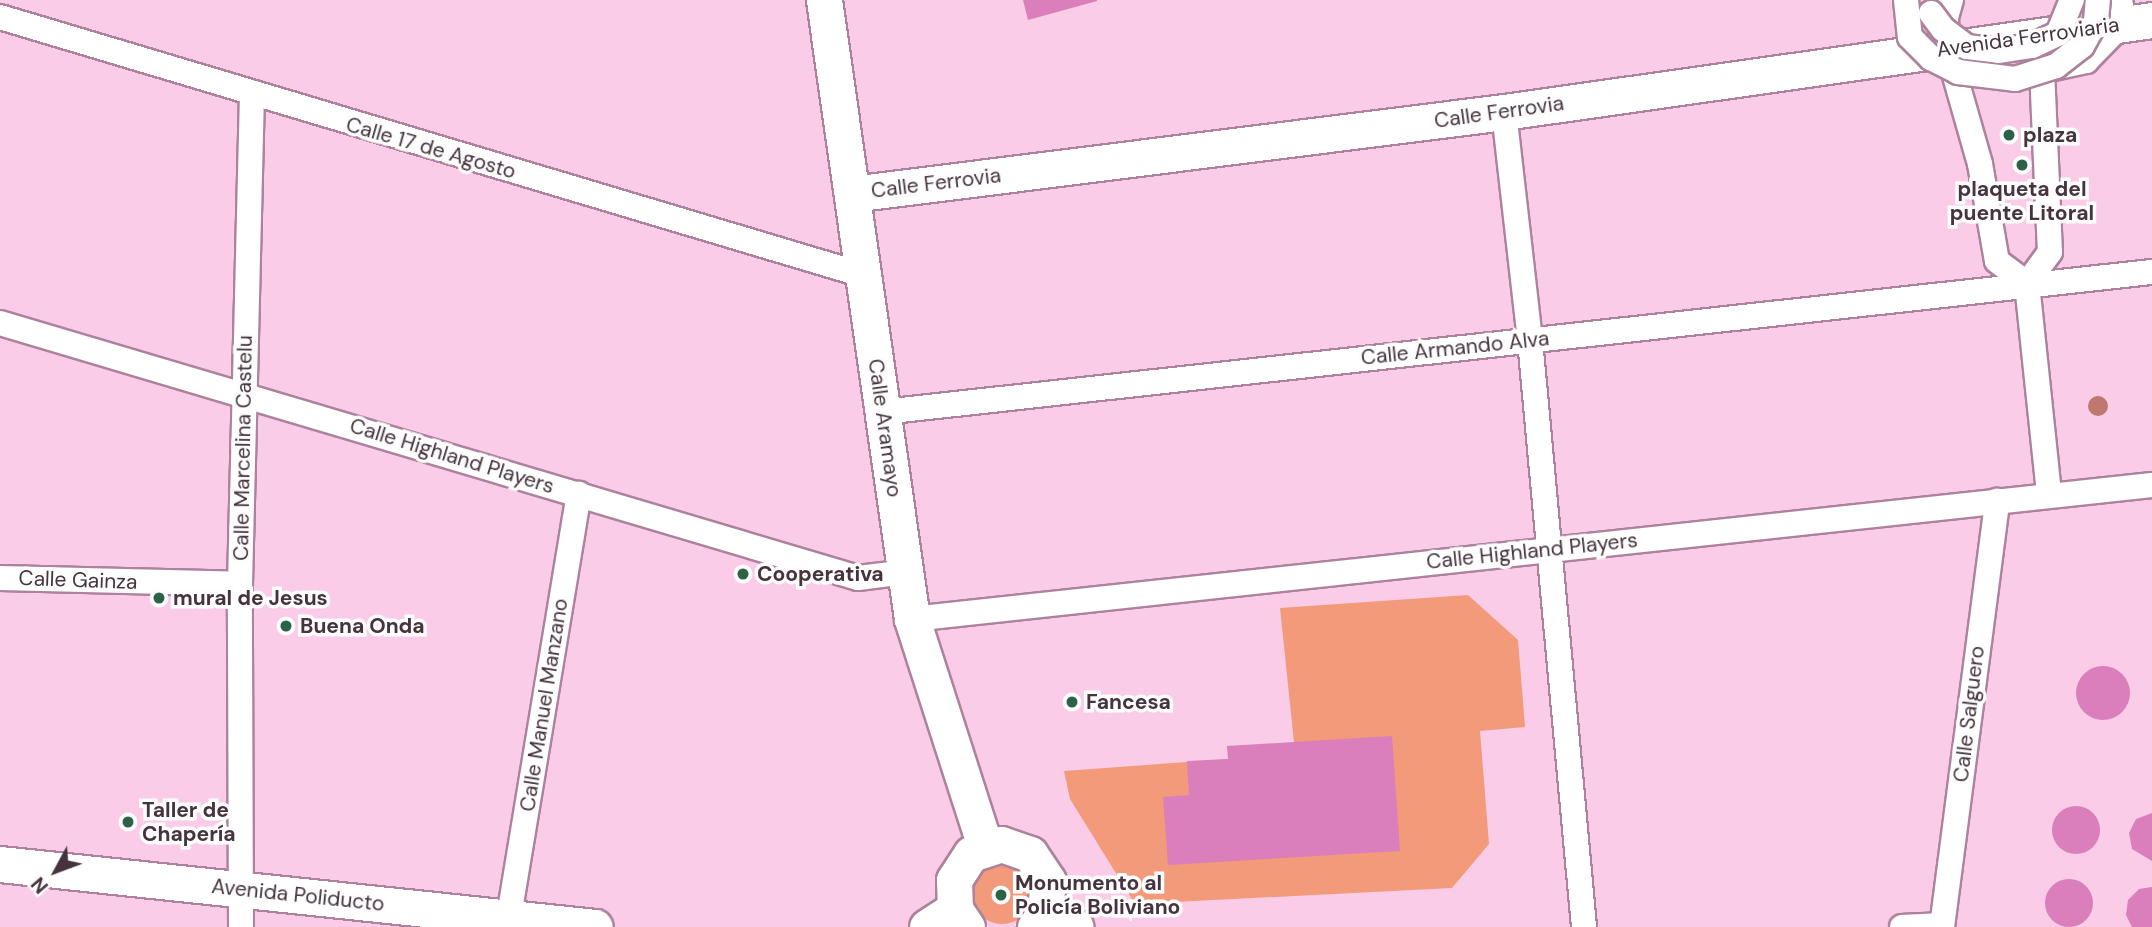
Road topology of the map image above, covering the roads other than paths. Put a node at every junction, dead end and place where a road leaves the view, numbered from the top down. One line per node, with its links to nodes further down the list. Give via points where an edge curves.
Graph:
1 (824, 0): 13 (street, Calle Aramayo)
2 (1906, 0): 4 (street, bridge, via 1910,37 1931,58 1958,72 2015,79 2056,65 2082,46 2096,21)
3 (2072, 0): 5 (street, bridge, via 2058,34 2032,46 1999,51 1967,47 1943,29)
4 (2098, 0)
5 (1937, 4): 9 (street, via 1946,17)
6 (2132, 14): 9 (street, Avenida Ferroviaria); 10 (street, via 2086,61)
7 (0, 17): 11 (street, Calle 17 de Agosto)
8 (1905, 56): 9 (street, Avenida Ferroviaria); 12 (street, Calle Ferrovia)
9 (1952, 64): 10 (street); 16 (street, via 1980,164 1997,261)
10 (2042, 70): 16 (street, via 2050,252)
11 (251, 95): 15 (street, Calle 17 de Agosto); 19 (street, Calle Marcelina Castelu)
12 (1504, 112): 13 (street, Calle Ferrovia); 18 (street)
13 (852, 194): 15 (street, Calle Aramayo)
14 (2152, 272): 16 (street, Calle Armando Alva)
15 (863, 275): 20 (street, Calle Aramayo)
16 (2027, 285): 18 (street, Calle Armando Alva); 22 (street)
17 (0, 323): 19 (street, Calle Highland Players)
18 (1530, 340): 20 (street, Calle Armando Alva); 25 (street)
19 (244, 393): 23 (street, Calle Highland Players); 28 (street, Calle Marcelina Castelu)
20 (883, 412): 26 (street, Calle Aramayo)
21 (2152, 485): 22 (street, Calle Highland Players)
22 (2049, 493): 24 (street, Calle Highland Players)
23 (579, 494): 26 (street, Calle Highland Players, via 858,578); 33 (street, Calle Manuel Manzano)
24 (1997, 502): 25 (street, Calle Highland Players); 36 (street, Calle Salguero)
25 (1548, 550): 29 (street, Calle Highland Players); 40 (street)
26 (906, 572): 29 (street, Calle Aramayo)
27 (0, 578): 28 (street, Calle Gainza)
28 (240, 584): 32 (street, Calle Marcelina Castelu)
29 (912, 619): 30 (street, Calle Aramayo)
30 (985, 846): 34 (street, via 1017,846 1041,866 1049,896); 35 (street, via 960,866)
31 (0, 864): 32 (street, Avenida Poliducto)
32 (244, 890): 33 (street, Avenida Poliducto); 37 (street, Calle Marcelina Castelu)
33 (509, 916): 38 (street, Avenida Poliducto)
34 (1040, 919): 39 (street)
35 (950, 921)
36 (1942, 926): 41 (street)
37 (241, 927)
38 (596, 927)
39 (1076, 927)
40 (1584, 927)
41 (1902, 927)

